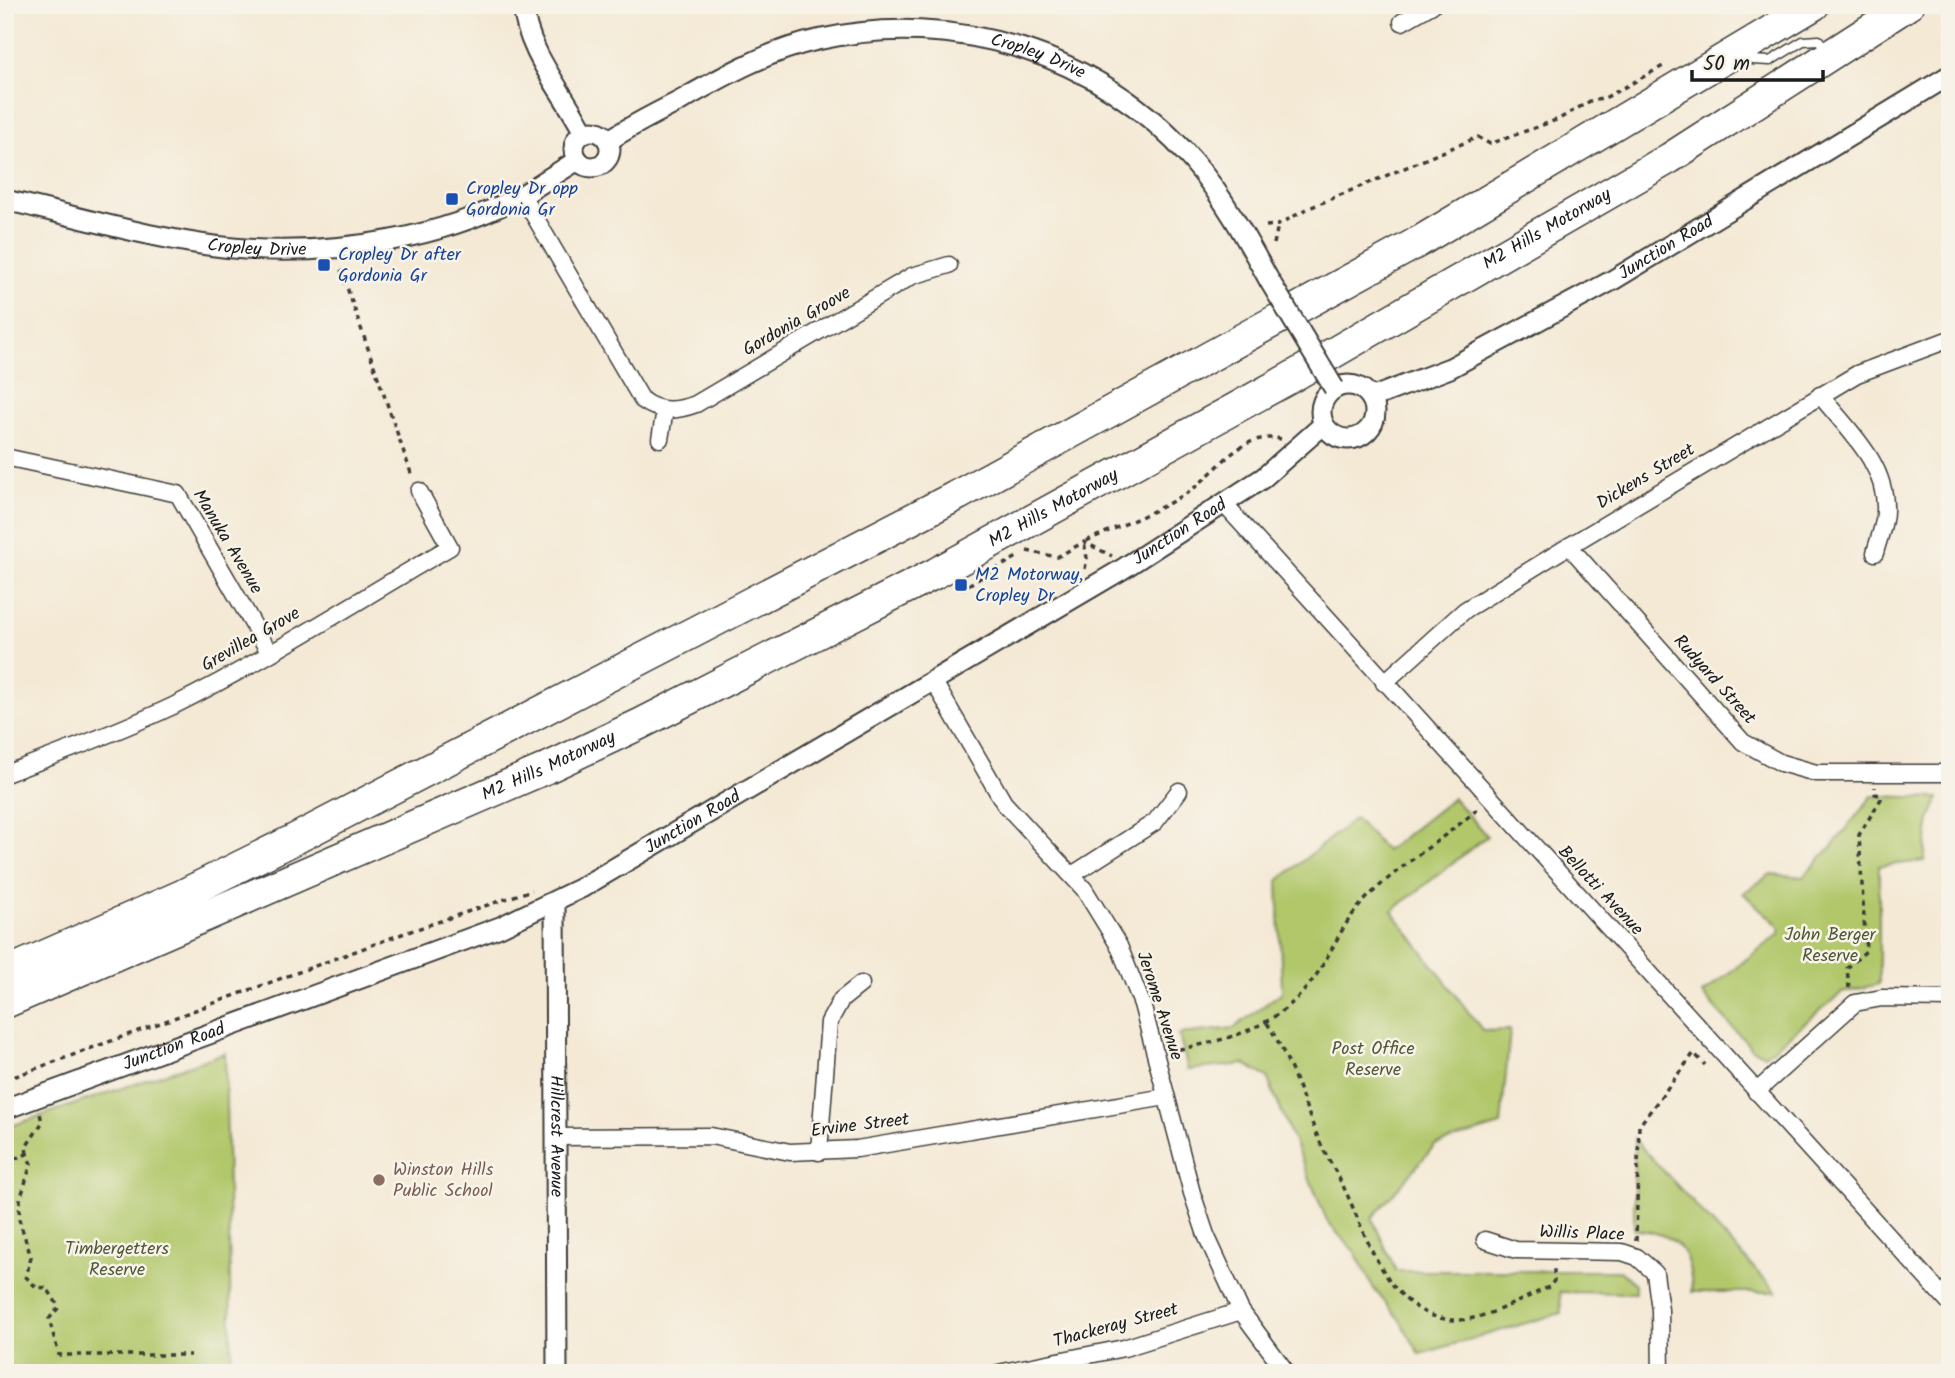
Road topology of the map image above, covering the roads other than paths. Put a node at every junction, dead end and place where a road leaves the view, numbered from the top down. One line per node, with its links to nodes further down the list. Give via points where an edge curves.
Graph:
1 (523, 5): 9 (street, via 537,50)
2 (1432, 5): 5 (street)
3 (1814, 5): 6 (highway)
4 (1908, 5): 7 (highway, M2 Hills Motorway)
5 (1402, 22)
6 (1743, 48): 7 (lane, via 1752,60 1770,61 1803,41 1819,40); 35 (highway, via 1420,241 969,489 307,833 182,895)
7 (1831, 57): 38 (highway, M2 Hills Motorway, via 1658,165 1350,344 936,573 547,768)
8 (1950, 75): 18 (street, Junction Road, via 1613,280 1441,372)
9 (584, 133): 10 (street, via 600,133); 11 (street, via 575,143)
10 (608, 141): 11 (street, via 610,152 599,166 588,167); 16 (street, Cropley Drive, bridge, via 748,65 815,40 880,30 927,30 1012,44 1067,65 1125,99 1191,159 1226,205)
11 (578, 160): 12 (street, Cropley Drive)
12 (522, 195): 13 (street, Cropley Drive, via 418,233 376,243 295,250 192,241); 19 (street, via 642,400)
13 (5, 200)
14 (949, 265): 19 (street, Gordonia Groove, via 912,276 696,404)
15 (1950, 339): 17 (street, Dickens Street, via 1857,374)
16 (1334, 388): 18 (street, via 1358,387); 20 (street, via 1322,401)
17 (1820, 396): 25 (street, Dickens Street); 26 (street, via 1878,468 1885,490 1885,514)
18 (1371, 398): 20 (street, via 1373,424 1361,436 1344,440)
19 (665, 410): 21 (street)
20 (1323, 425): 24 (street, Junction Road, via 1263,478)
21 (660, 439)
22 (5, 457): 27 (street, Manuka Avenue, via 177,494)
23 (419, 491): 27 (street, Grevillea Grove, via 450,547)
24 (1223, 503): 28 (street, Junction Road); 29 (street, Bellotti Avenue)
25 (1569, 547): 29 (street, Dickens Street, via 1465,610); 30 (street, Rudyard Street, via 1743,742 1781,763 1816,773)
26 (1875, 553)
27 (269, 652): 31 (street, Grevillea Grove, via 222,681 115,733)
28 (934, 682): 33 (street, Jerome Avenue, via 1011,813); 34 (street, Junction Road)
29 (1384, 682): 39 (street, Bellotti Avenue)
30 (1950, 773)
31 (5, 774)
32 (1179, 791): 33 (street, via 1155,822)
33 (1072, 875): 40 (street, Jerome Avenue, via 1100,912 1127,963)
34 (555, 902): 41 (street, Junction Road, via 500,927); 42 (street, Hillcrest Avenue)
35 (5, 973)
36 (861, 984): 43 (street, via 841,1000 830,1023)
37 (1950, 999): 39 (street, via 1882,998 1855,1003)
38 (5, 1003)
39 (1756, 1092): 45 (street, Bellotti Avenue)
40 (1166, 1097): 43 (street, Ervine Street, via 857,1150); 46 (street, Jerome Avenue, via 1200,1219)
41 (5, 1110)
42 (558, 1137): 43 (street, Ervine Street, via 711,1136 778,1151); 47 (street, Hillcrest Avenue)
43 (819, 1152)
44 (1485, 1240): 50 (street, Willis Place, via 1516,1250 1622,1252 1637,1257 1655,1273)
45 (1950, 1304)
46 (1241, 1311): 48 (street, Thackeray Street, via 1124,1348); 49 (street, Jerome Avenue)
47 (556, 1373)
48 (999, 1373)
49 (1287, 1373)
50 (1661, 1373)

